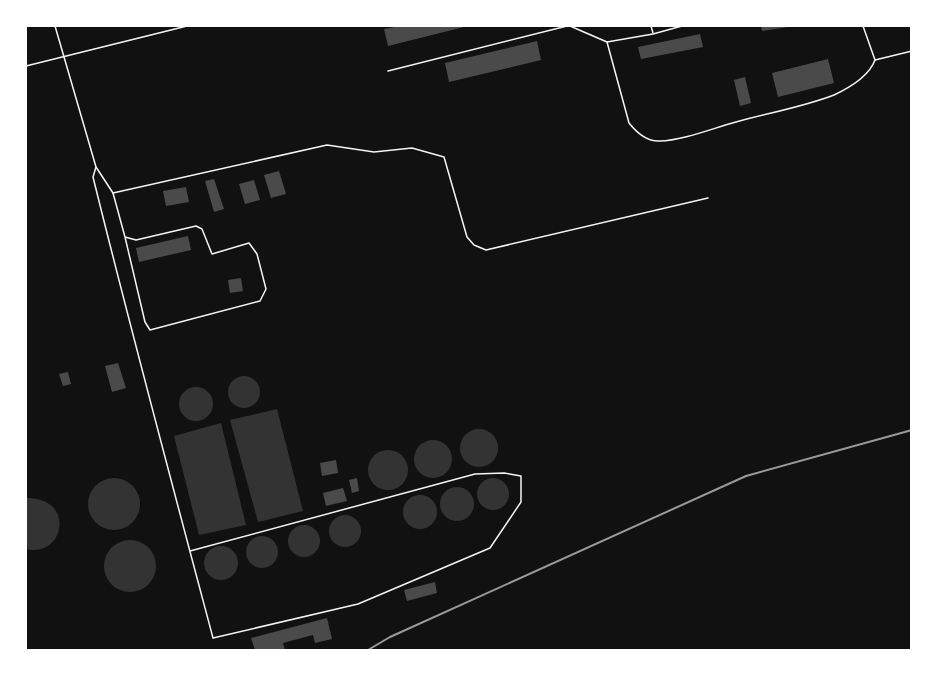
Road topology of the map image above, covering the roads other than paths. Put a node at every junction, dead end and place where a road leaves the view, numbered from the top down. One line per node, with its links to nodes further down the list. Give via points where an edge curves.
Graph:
1 (55, 26): 10 (lane)
2 (188, 26): 10 (lane)
3 (569, 26): 8 (lane); 13 (lane)
4 (651, 26): 7 (lane)
5 (682, 26): 7 (lane)
6 (863, 26): 11 (lane)
7 (653, 34): 8 (lane)
8 (607, 42): 11 (lane, via 629,123 636,132 658,142 834,95 872,69)
9 (912, 51): 11 (lane)
10 (62, 57): 12 (lane); 14 (lane)
11 (875, 60)
12 (26, 66)
13 (388, 70)
14 (96, 167): 15 (lane); 18 (lane, via 93,177)
15 (113, 194): 16 (lane, via 327,145 374,152 412,148 444,157 467,237 486,250); 17 (lane)
16 (708, 198)
17 (125, 237): 17 (lane, via 136,240 196,226 212,254 249,243 258,254 266,289 260,301 150,330)
18 (190, 551): 18 (lane, via 213,638 358,604 490,548 521,502 520,476 476,474)

